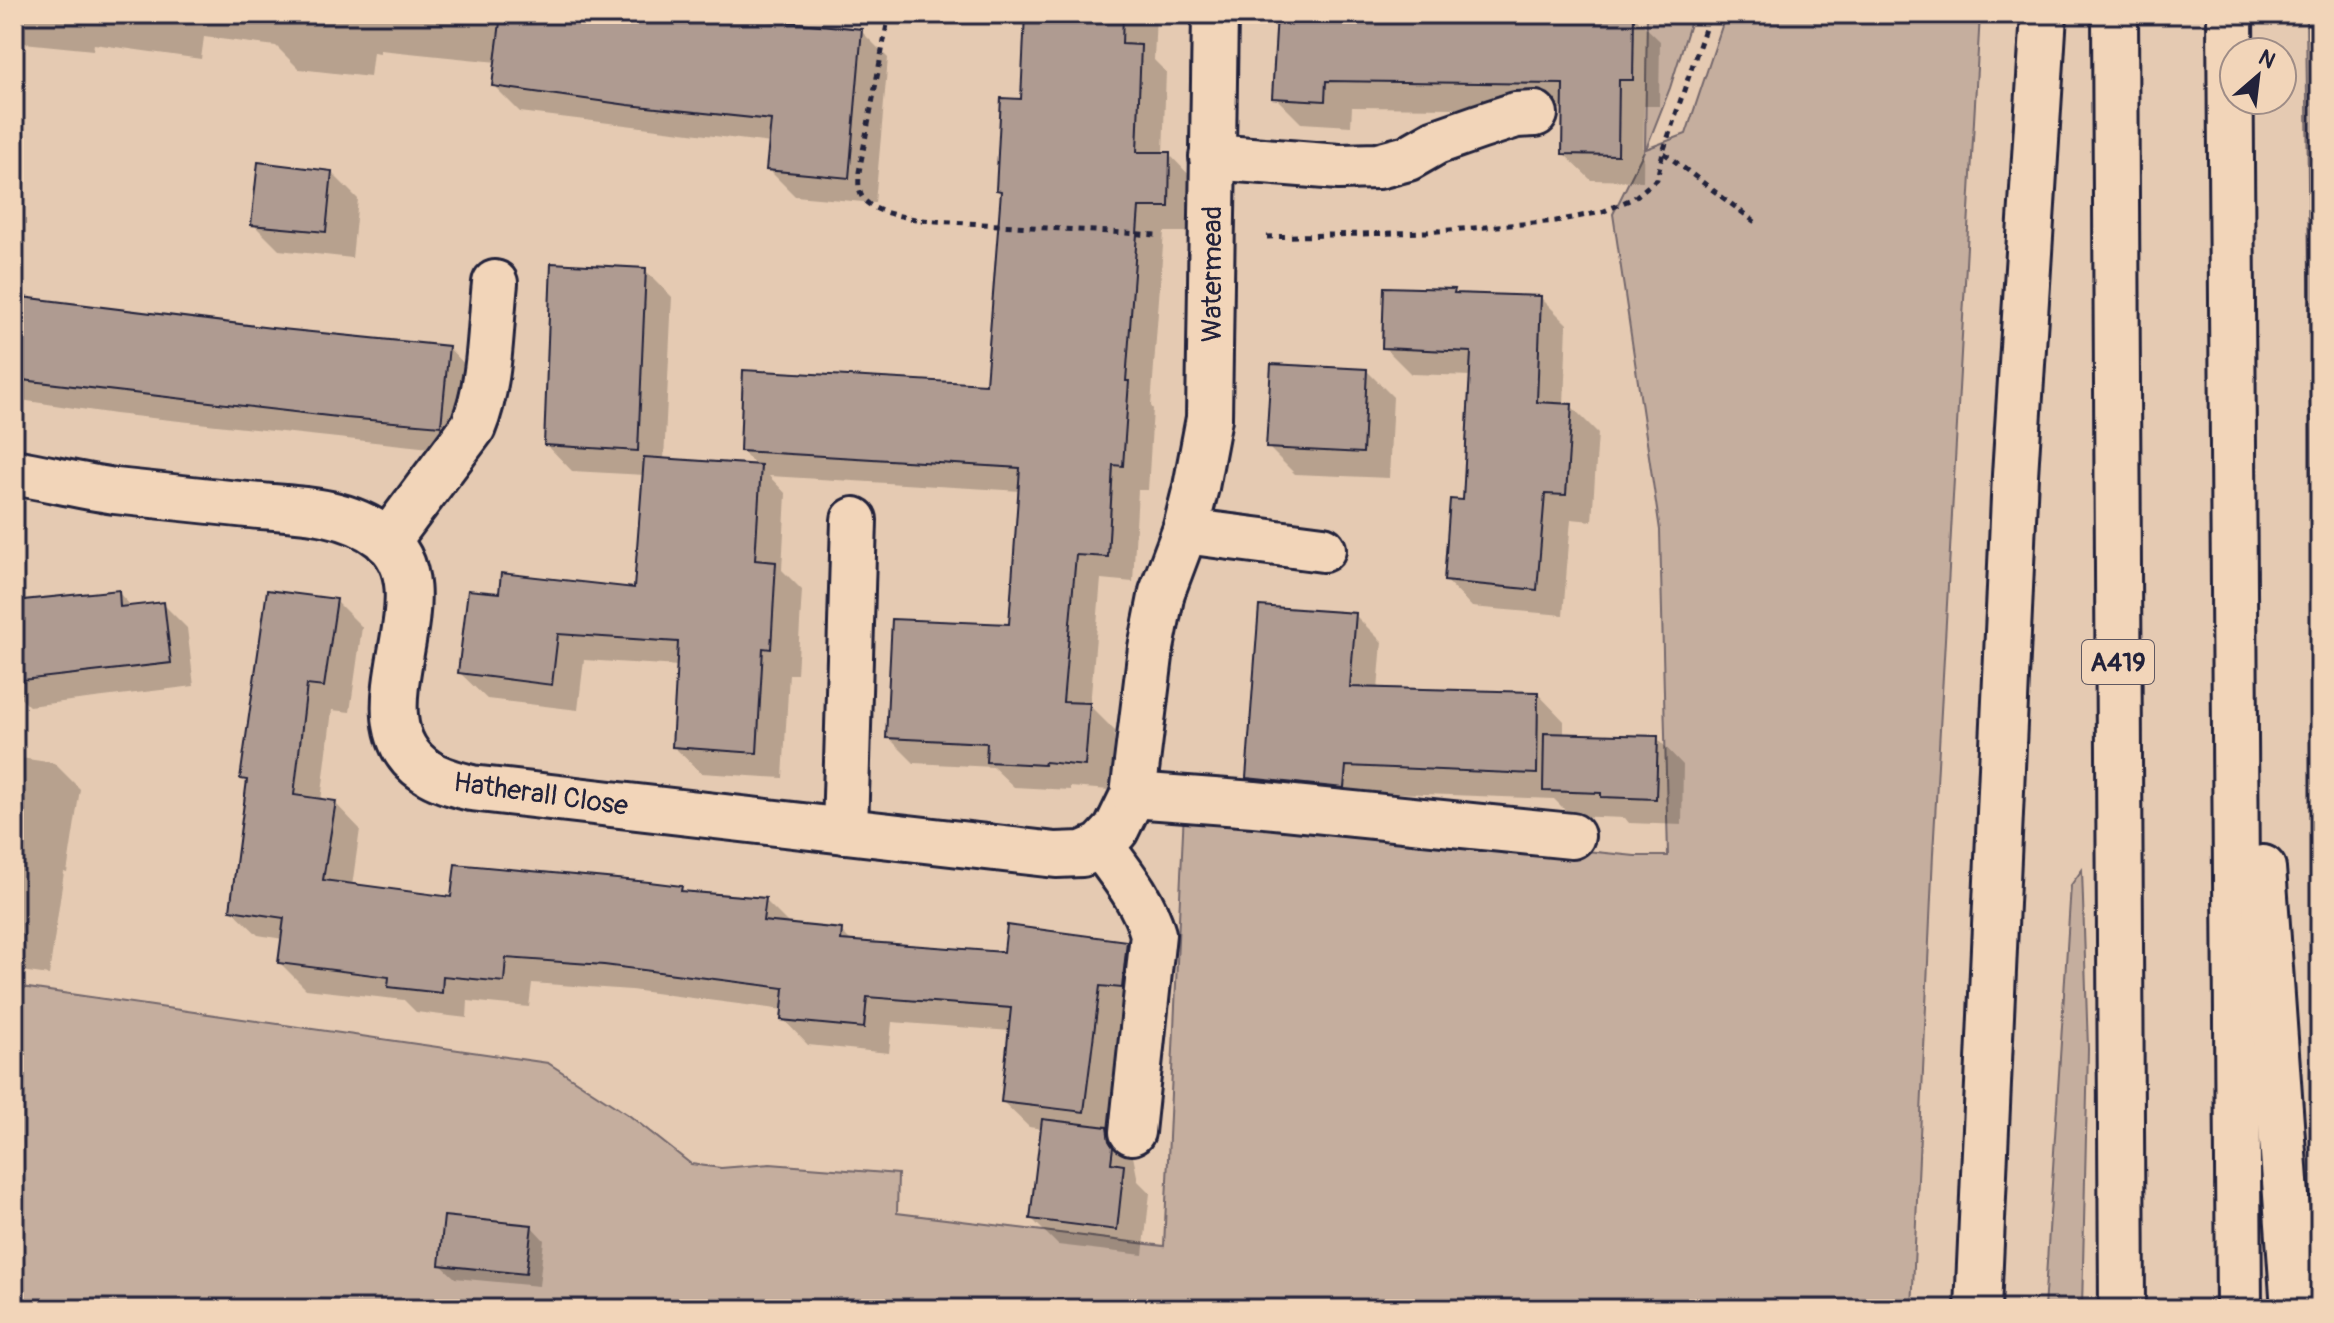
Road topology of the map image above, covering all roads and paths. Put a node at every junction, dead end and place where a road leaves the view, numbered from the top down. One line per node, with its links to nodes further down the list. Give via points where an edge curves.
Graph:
1 (1215, 14): 7 (main road, Watermead)
2 (1710, 14): 8 (path, via 1663,152)
3 (2044, 14): 20 (main road, via 2014,491)
4 (2115, 14): 21 (main road, A419)
5 (2230, 14): 10 (main road)
6 (1535, 114): 7 (main road, via 1479,127 1378,166)
7 (1212, 157): 13 (main road, Watermead, via 1209,418)
8 (1755, 222)
9 (495, 283): 14 (main road, via 473,427)
10 (2233, 446): 22 (main road); 23 (main road)
11 (14, 472): 14 (main road, via 112,490 326,513 363,525)
12 (854, 520): 17 (main road)
13 (1185, 531): 15 (main road); 16 (main road, Watermead, via 1162,592)
14 (387, 542): 17 (main road, Hatherall Close, via 405,572 407,593 396,736 425,771 471,788)
15 (1323, 549)
16 (1120, 819): 17 (main road, Hatherall Close, via 1082,854); 18 (main road, Hatherall Close, via 1254,804); 19 (main road, via 1135,894 1153,934)
17 (845, 831)
18 (1572, 836)
19 (1132, 1132)
20 (1978, 1309)
21 (2122, 1309)
22 (2239, 1309)
23 (2294, 1309)

